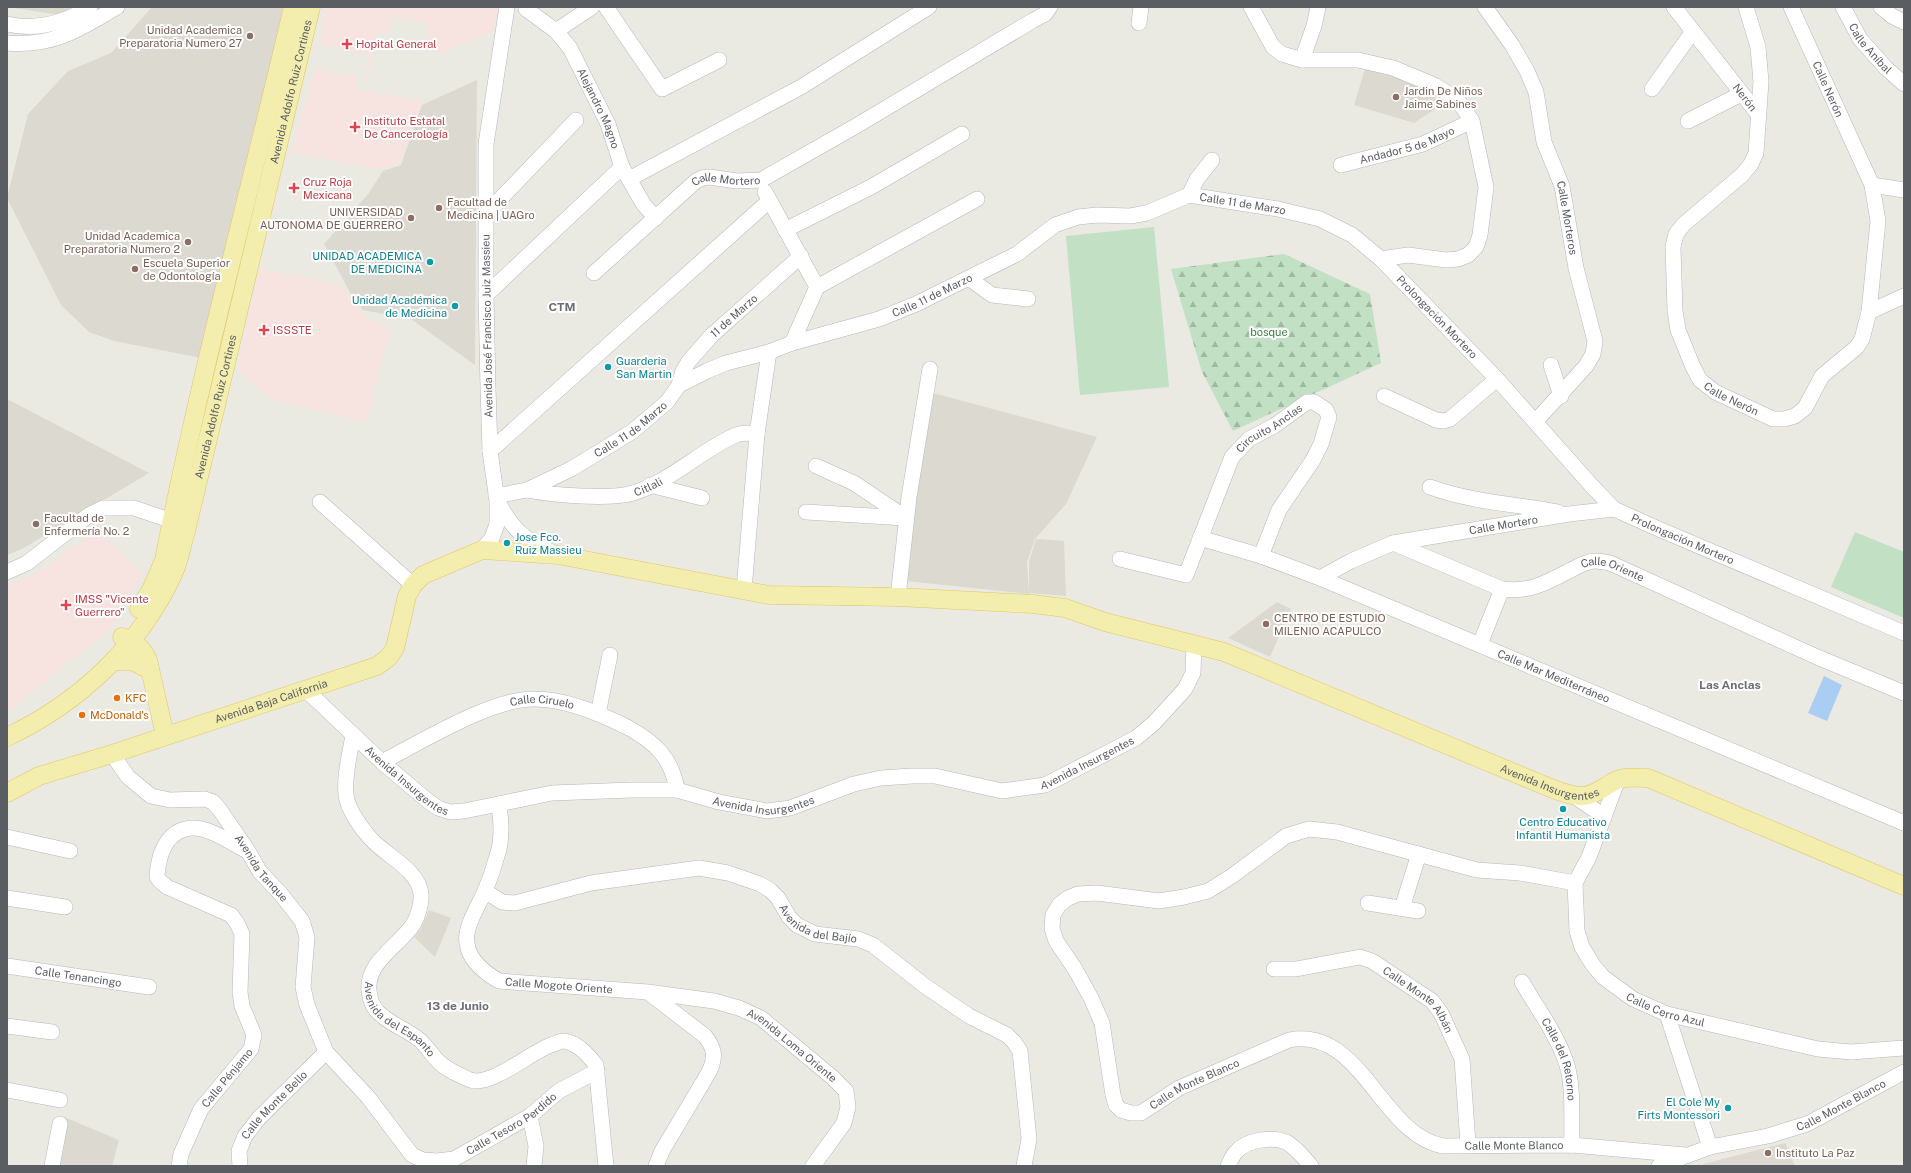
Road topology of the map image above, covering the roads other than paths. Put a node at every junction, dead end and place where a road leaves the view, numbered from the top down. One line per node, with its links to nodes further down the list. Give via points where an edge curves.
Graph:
1 (90, 7): 22 (street, via 61,22 39,27)
2 (117, 7): 26 (street, via 76,32 55,40 28,45)
3 (293, 7): 44 (main road, Avenida Adolfo Ruiz Cortines)
4 (311, 7): 44 (main road, Avenida Adolfo Ruiz Cortines)
5 (507, 7): 23 (street, Avenida José Francisco Juiz Massieu)
6 (592, 7): 24 (street)
7 (606, 7): 27 (street, via 662,89)
8 (929, 7): 39 (street, via 801,87)
9 (1050, 7): 40 (street, via 1032,22)
10 (1141, 7): 21 (street)
11 (1251, 7): 28 (street, via 1273,46 1282,54)
12 (1318, 7): 28 (street)
13 (1485, 7): 69 (street, Calle Morteros, via 1512,45 1536,92 1544,142 1562,186 1576,268 1595,341 1593,354 1586,366)
14 (1674, 7): 25 (street, Nerón)
15 (1746, 7): 32 (street, via 1758,47 1761,82)
16 (1791, 7): 41 (street, Calle Nerón)
17 (1843, 7): 29 (street, Calle Aníbal, via 1860,39)
18 (1881, 7): 20 (street)
19 (527, 8): 23 (street); 24 (street, Alejandro Magno)
20 (1904, 22)
21 (1139, 23)
22 (7, 24)
23 (505, 27): 47 (street, Avenida José Francisco Juiz Massieu, via 486,144)
24 (556, 31): 39 (street, Alejandro Magno, via 570,48 608,124)
25 (1693, 31): 30 (street); 31 (street, Nerón)
26 (7, 44)
27 (719, 60)
28 (1302, 60): 34 (street, via 1358,60 1393,68 1434,85 1457,99)
29 (1904, 84)
30 (1652, 89)
31 (1741, 94): 32 (street, Nerón); 35 (street)
32 (1758, 114): 49 (street, Nerón, via 1756,153 1751,164 1742,175)
33 (576, 120): 47 (street)
34 (1472, 121): 38 (street, Andador 5 de Mayo, via 1423,144); 52 (street, via 1486,187 1476,247 1468,255 1458,259 1408,255)
35 (1688, 121)
36 (962, 134): 50 (street, via 871,187)
37 (1212, 160): 43 (street, via 1197,179)
38 (1341, 165)
39 (626, 173): 48 (street, Alejandro Magno, via 644,205); 58 (street)
40 (761, 180): 46 (street, Calle Mortero); 48 (street, Calle Mortero, via 702,178)
41 (1872, 185): 42 (street); 61 (street, Calle Nerón, via 1878,221)
42 (1904, 190)
43 (1189, 195): 52 (street, Calle 11 de Marzo, via 1278,209 1320,219 1352,235); 54 (street, Calle 11 de Marzo, via 1147,213 1130,216 1078,217 1056,225 1017,254)
44 (256, 198): 56 (main road, Avenida Adolfo Ruiz Cortines); 57 (main road, Avenida Adolfo Ruiz Cortines)
45 (977, 199): 55 (street)
46 (769, 201): 50 (street, Calle Mortero); 72 (street)
47 (485, 215): 58 (street, Avenida José Francisco Juiz Massieu)
48 (656, 218): 53 (street, Calle Mortero)
49 (1684, 224): 61 (street, Calle Nerón, via 1676,234 1673,247 1678,330 1700,380 1715,392 1773,418 1795,416 1806,408 1822,376 1857,347 1862,339)
50 (785, 230): 51 (street, Calle Mortero)
51 (800, 256): 55 (street, Calle Mortero); 67 (street, 11 de Marzo, via 712,335 689,361)
52 (1381, 259): 66 (street, Prolongación Mortero)
53 (594, 273)
54 (970, 279): 60 (street, via 992,295); 62 (street, Calle 11 de Marzo, via 878,319)
55 (817, 287): 62 (street)
56 (224, 291): 57 (main road); 84 (main road, Avenida Adolfo Ruiz Cortines)
57 (242, 295): 84 (main road, Avenida Adolfo Ruiz Cortines)
58 (486, 295): 72 (street, Avenida José Francisco Juiz Massieu)
59 (1904, 296): 61 (street)
60 (1028, 299)
61 (1869, 312)
62 (792, 343): 63 (street, Calle 11 de Marzo)
63 (770, 352): 67 (street, Calle 11 de Marzo, via 713,368); 71 (street)
64 (1551, 365): 69 (street)
65 (930, 369): 83 (street)
66 (1497, 379): 68 (street, via 1450,420 1444,421 1436,420); 70 (street, Prolongación Mortero)
67 (678, 385): 76 (street, Calle 11 de Marzo, via 666,402 633,431 571,469)
68 (1384, 396)
69 (1561, 396): 70 (street, Calle Morteros)
70 (1535, 422): 80 (street, Prolongación Mortero)
71 (757, 434): 74 (street, Citlali, via 737,434); 95 (street)
72 (490, 450): 78 (street, Avenida José Francisco Juiz Massieu)
73 (816, 466): 83 (street, via 854,483)
74 (650, 485): 76 (street, Citlali, via 634,493 620,496 546,494); 77 (street)
75 (1430, 487): 82 (street, via 1470,499)
76 (527, 490): 78 (street, Calle 11 de Marzo)
77 (702, 498)
78 (497, 499): 87 (street, Avenida José Francisco Juiz Massieu, via 497,524 492,538); 88 (street, Avenida José Francisco Juiz Massieu, via 507,519 518,532 531,542)
79 (320, 502): 93 (street)
80 (1614, 509): 82 (street, Calle Mortero); 97 (street, Prolongación Mortero)
81 (806, 512): 83 (street)
82 (1568, 514): 86 (street, Calle Mortero)
83 (906, 518): 96 (street)
84 (179, 526): 91 (street, via 134,508 104,508 89,515 27,563); 98 (main road, Avenida Adolfo Ruiz Cortines, via 175,570 164,592)
85 (1200, 538): 89 (street, Calle Mar Mediterráneo); 89 (street, Circuito Anclas, via 1232,458 1240,447 1307,402 1314,402 1326,410 1329,417 1321,444 1279,510); 90 (street, via 1186,575)
86 (1393, 543): 92 (street); 94 (street, Calle Oriente)
87 (482, 550): 88 (main road, Avenida Insurgentes); 93 (main road, Avenida Baja California, via 434,569)
88 (558, 555): 95 (main road, Avenida Insurgentes)
89 (1261, 556): 92 (street, Calle Mar Mediterráneo)
90 (1120, 559)
91 (7, 572)
92 (1320, 578): 100 (street, Calle Mar Mediterráneo)
93 (413, 585): 104 (main road, Avenida Baja California, via 407,596 395,648 388,658 377,666)
94 (1502, 589): 100 (street); 105 (street, Calle Oriente, via 1525,590 1539,586 1579,565 1594,561 1610,563)
95 (744, 590): 96 (main road, Avenida Insurgentes, via 768,595)
96 (898, 597): 99 (main road, Avenida Insurgentes, via 1065,608 1105,622)
97 (1904, 633)
98 (127, 638): 102 (main road, Avenida Adolfo Ruiz Cortines); 103 (main road, via 145,653); 107 (main road, Avenida Adolfo Ruiz Cortines, via 52,699)
99 (1194, 644): 114 (street, Avenida Insurgentes, via 1193,672 1185,688 1154,723 1136,738 1045,785 1002,791 935,776 881,778 854,784 790,808 767,811 719,802); 116 (main road, Avenida Insurgentes, via 1224,652 1516,774)
100 (1480, 644): 119 (street, Calle Mar Mediterráneo)
101 (610, 655): 106 (street)
102 (113, 661): 103 (main road, via 132,661); 110 (main road, Avenida Adolfo Ruiz Cortines, via 64,704)
103 (150, 670): 108 (main road)
104 (306, 690): 108 (main road, Avenida Baja California); 109 (street, Avenida Insurgentes)
105 (1904, 693)
106 (598, 714): 112 (street, Calle Ciruelo, via 554,700 534,698 513,702 480,713); 114 (street, Calle Ciruelo, via 635,732 654,746 668,760 675,774)
107 (7, 724)
108 (165, 735): 111 (main road, Avenida Baja California)
109 (353, 735): 112 (street, Avenida Insurgentes); 142 (street, Avenida del Espanto, via 346,780 346,796 353,813 372,839 406,868 416,881 421,894 414,923 371,974 368,984 370,999 378,1012 418,1038 438,1061 470,1081 489,1080 540,1049 562,1041 574,1044 586,1053 596,1065)
110 (7, 738)
111 (112, 754): 115 (main road, Avenida Baja California, via 39,776); 122 (street, Avenida Tanque, via 128,777 151,796 170,800 205,799 213,802)
112 (382, 762): 117 (street, Avenida Insurgentes, via 438,808 450,812)
113 (1618, 779): 116 (main road, Avenida Insurgentes, via 1594,793 1583,796); 118 (street); 125 (main road, Avenida Insurgentes, via 1648,778)
114 (677, 790): 117 (street, Avenida Insurgentes, via 552,793)
115 (7, 793)
116 (1571, 794): 118 (street)
117 (499, 804): 126 (street, Calle Mogote Oriente, via 502,827 498,854)
118 (1604, 818): 124 (street, via 1589,857)
119 (1904, 823)
120 (7, 837): 121 (street)
121 (70, 851)
122 (248, 851): 141 (street, Avenida Tanque, via 260,872 285,898 302,921 307,937 303,987 307,1005); 155 (street, Calle Pénjamo, via 203,829 190,828 176,832 160,853 157,876 161,882 231,915 237,923 242,934 242,1006 254,1035 251,1049 201,1108 181,1154)
123 (1419, 854): 124 (street, Calle Monte Blanco, via 1477,870 1520,873); 130 (street); 148 (street, Calle Monte Blanco, via 1337,832 1309,829 1286,836 1208,891 1184,898 1159,901 1097,893 1078,894 1059,904 1053,916 1052,928 1056,941 1076,969 1102,1023 1113,1095 1116,1105 1121,1110 1141,1113 1179,1088 1288,1040 1314,1039 1348,1059 1406,1125 1419,1136 1430,1143)
124 (1575, 883): 137 (street, Calle Cerro Azul, via 1577,931 1582,947 1593,965 1603,977 1633,999)
125 (1904, 886)
126 (485, 891): 136 (street, Calle Mogote Oriente, via 469,925 466,942 473,959 485,974 499,981); 162 (street, Avenida del Bajío, via 502,902 515,903 592,883 699,868 728,873 760,884 778,898 797,925 815,934 858,939 873,944 925,986 969,1016 1007,1035 1014,1042 1020,1051 1029,1138)
127 (7, 898): 129 (street)
128 (1368, 903): 130 (street)
129 (65, 907)
130 (1402, 908): 131 (street)
131 (1418, 911)
132 (7, 966): 135 (street, Calle Tenancingo)
133 (1274, 969): 148 (street, Calle Monte Albán, via 1296,968 1360,957 1372,961 1432,1002 1441,1013 1462,1059)
134 (1522, 982): 149 (street, Calle del Retorno, via 1567,1065 1571,1087)
135 (149, 987)
136 (648, 992): 151 (street, via 705,1036 712,1044 714,1052 710,1072); 161 (street, Avenida Loma Oriente, via 714,1001 761,1018 846,1091 848,1107 844,1123)
137 (1667, 1014): 140 (street, Calle Cerro Azul, via 1818,1049 1851,1052); 150 (street)
138 (7, 1026): 139 (street)
139 (52, 1032)
140 (1904, 1048)
141 (326, 1052): 146 (street, Calle Tesoro Perdido, via 368,1097 412,1155 423,1160 454,1159); 156 (street, Calle Monte Bello, via 259,1118 245,1136 239,1151)
142 (597, 1071): 146 (street, Calle Tesoro Perdido, via 559,1091); 158 (street, Avenida del Espanto)
143 (1904, 1072): 150 (street, Calle Monte Blanco, via 1807,1124 1768,1136)
144 (7, 1090): 145 (street)
145 (60, 1100)
146 (530, 1116): 157 (street, via 536,1146)
147 (60, 1124): 154 (street)
148 (1468, 1144): 149 (street, Calle Monte Blanco)
149 (1572, 1145): 153 (street, Calle Monte Blanco)
150 (1710, 1147): 153 (street, Calle Monte Blanco)
151 (662, 1151): 159 (street); 160 (street)
152 (1236, 1152): 163 (street); 164 (street); 165 (street, via 1264,1139 1276,1140 1286,1142)
153 (1685, 1155): 166 (street)
154 (52, 1166)
155 (180, 1166)
156 (240, 1166)
157 (534, 1166)
158 (606, 1166)
159 (656, 1166)
160 (665, 1166)
161 (814, 1166)
162 (1024, 1166)
163 (1218, 1166)
164 (1228, 1166)
165 (1311, 1166)
166 (1659, 1166)

